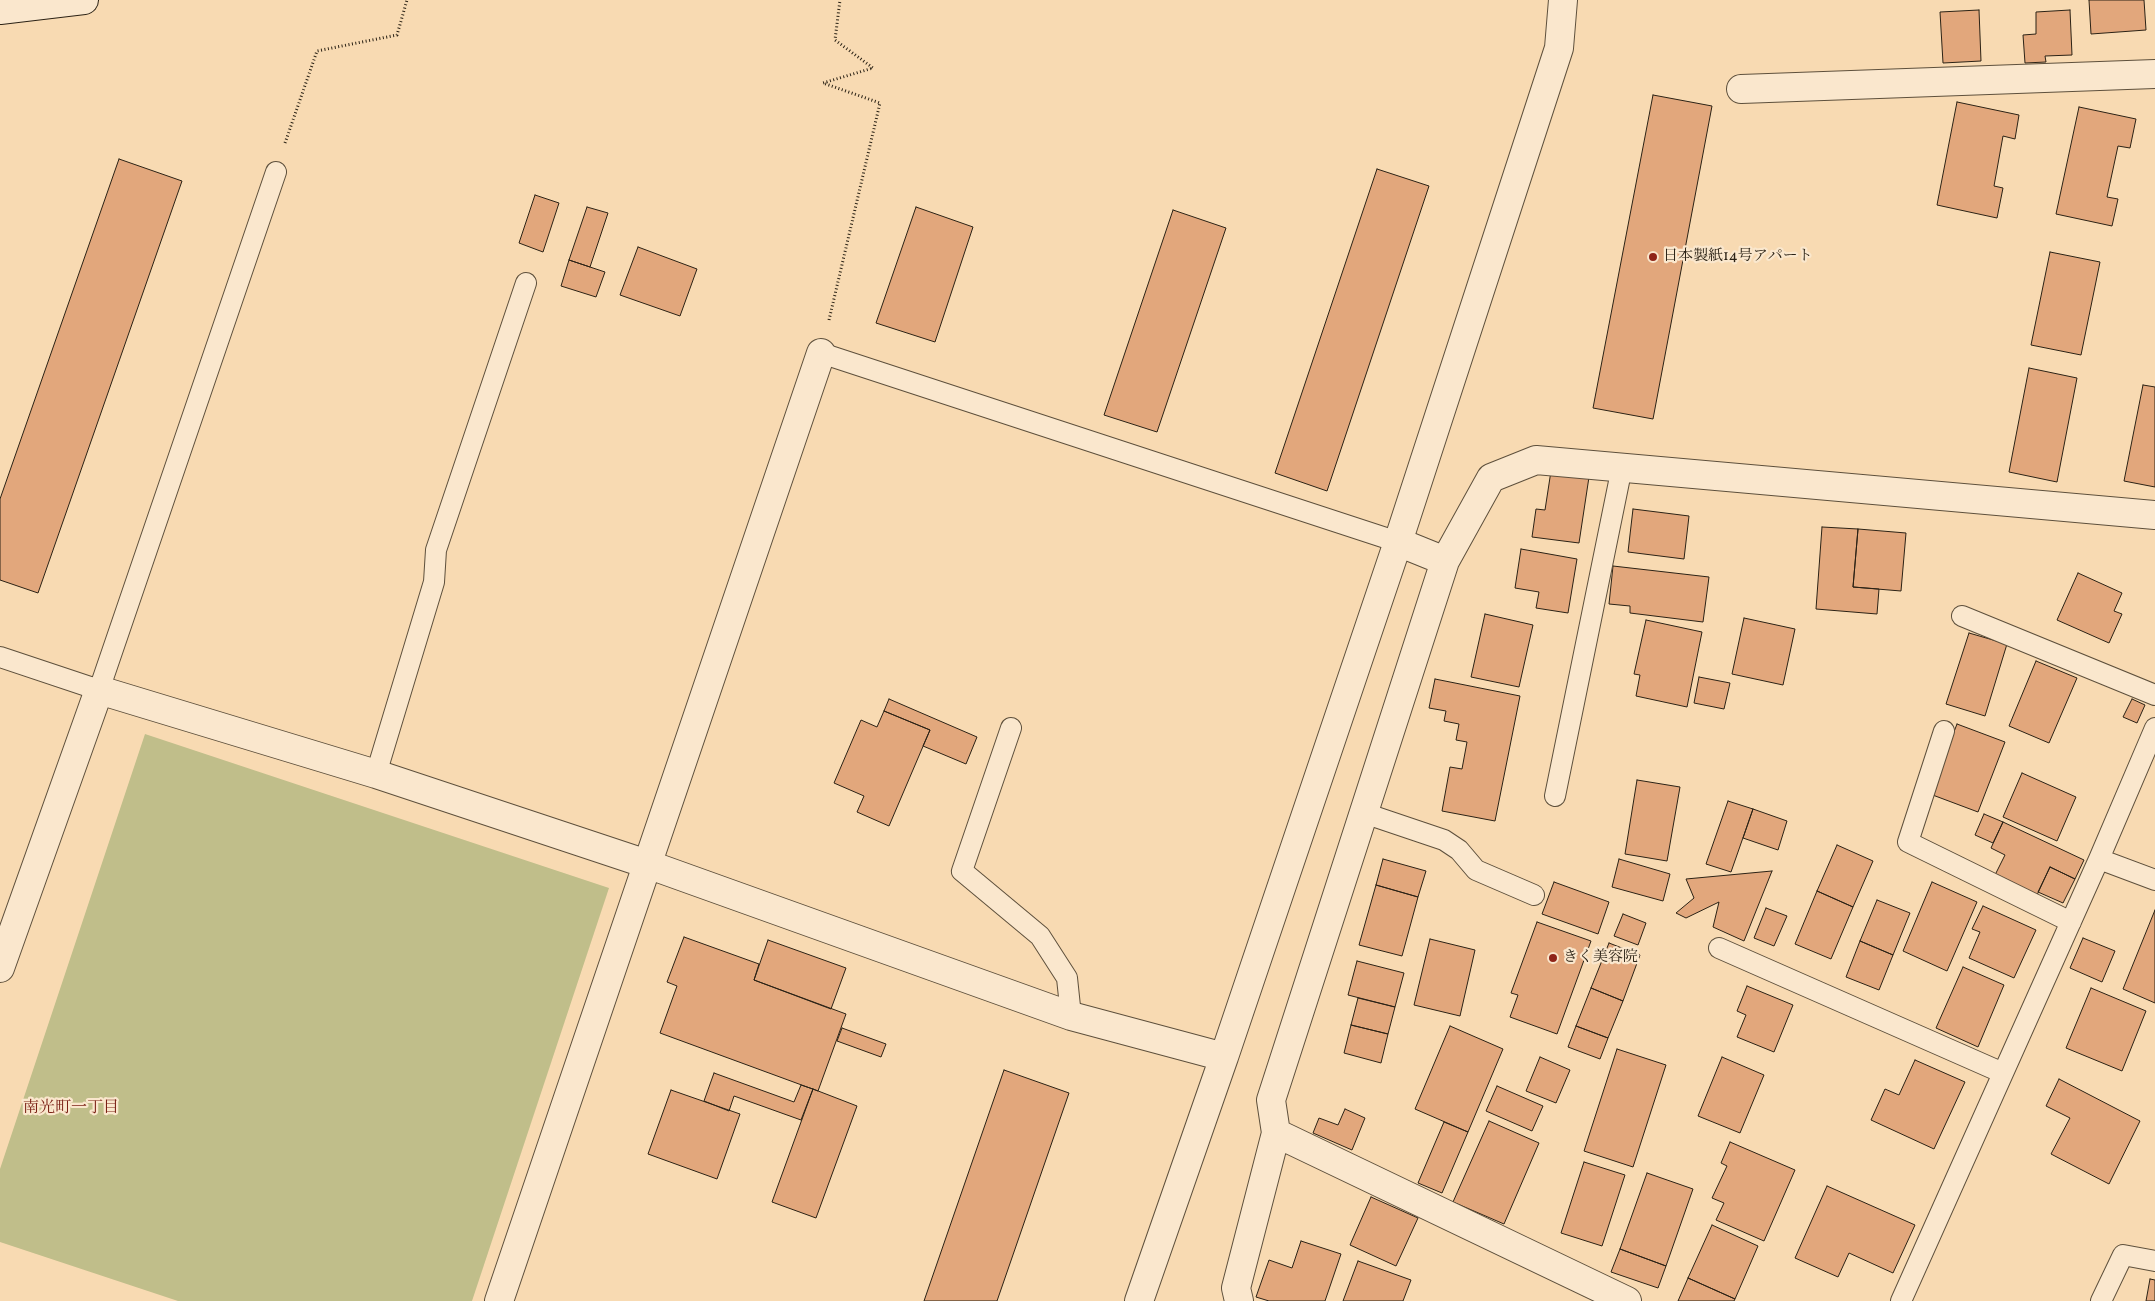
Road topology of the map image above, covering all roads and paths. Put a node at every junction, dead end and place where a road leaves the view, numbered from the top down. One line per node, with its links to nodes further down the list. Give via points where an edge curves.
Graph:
1 (84, 0): 5 (street)
2 (407, 0): 8 (path, via 397,35 317,51)
3 (840, 0): 10 (path, via 835,40 872,68 823,83 880,103)
4 (1563, 0): 13 (street, via 1559,48)
5 (0, 10)
6 (2155, 74): 7 (street)
7 (1741, 89)
8 (276, 172): 17 (lane)
9 (526, 283): 22 (lane, via 436,550 434,582)
10 (821, 353): 13 (lane); 26 (street)
11 (1622, 467): 12 (street); 14 (street, via 1536,460 1491,478); 23 (lane)
12 (2155, 514)
13 (1398, 542): 14 (street); 33 (street)
14 (1445, 561): 24 (street)
15 (1962, 616): 18 (lane)
16 (0, 657): 17 (lane)
17 (98, 690): 22 (street); 31 (street)
18 (2155, 695)
19 (1011, 728): 32 (lane, via 962,871 1040,936 1067,978)
20 (2155, 728): 25 (lane)
21 (1944, 731): 29 (lane, via 1908,842)
22 (376, 774): 26 (street)
23 (1555, 796)
24 (1364, 813): 28 (lane, via 1444,840 1459,850 1476,870); 35 (street, via 1271,1100)
25 (2100, 859): 27 (lane); 29 (lane)
26 (647, 864): 32 (street); 37 (street)
27 (2155, 880)
28 (1534, 896)
29 (2071, 922): 34 (lane)
30 (1719, 948): 34 (lane)
31 (0, 968)
32 (1071, 1016): 33 (street)
33 (1224, 1057): 38 (street)
34 (2003, 1073): 41 (lane)
35 (1276, 1133): 39 (street, via 1236,1288); 40 (street)
36 (2155, 1261): 42 (lane, via 2123,1255)
37 (499, 1301)
38 (1139, 1301)
39 (1239, 1301)
40 (1627, 1301)
41 (1901, 1301)
42 (2101, 1301)

